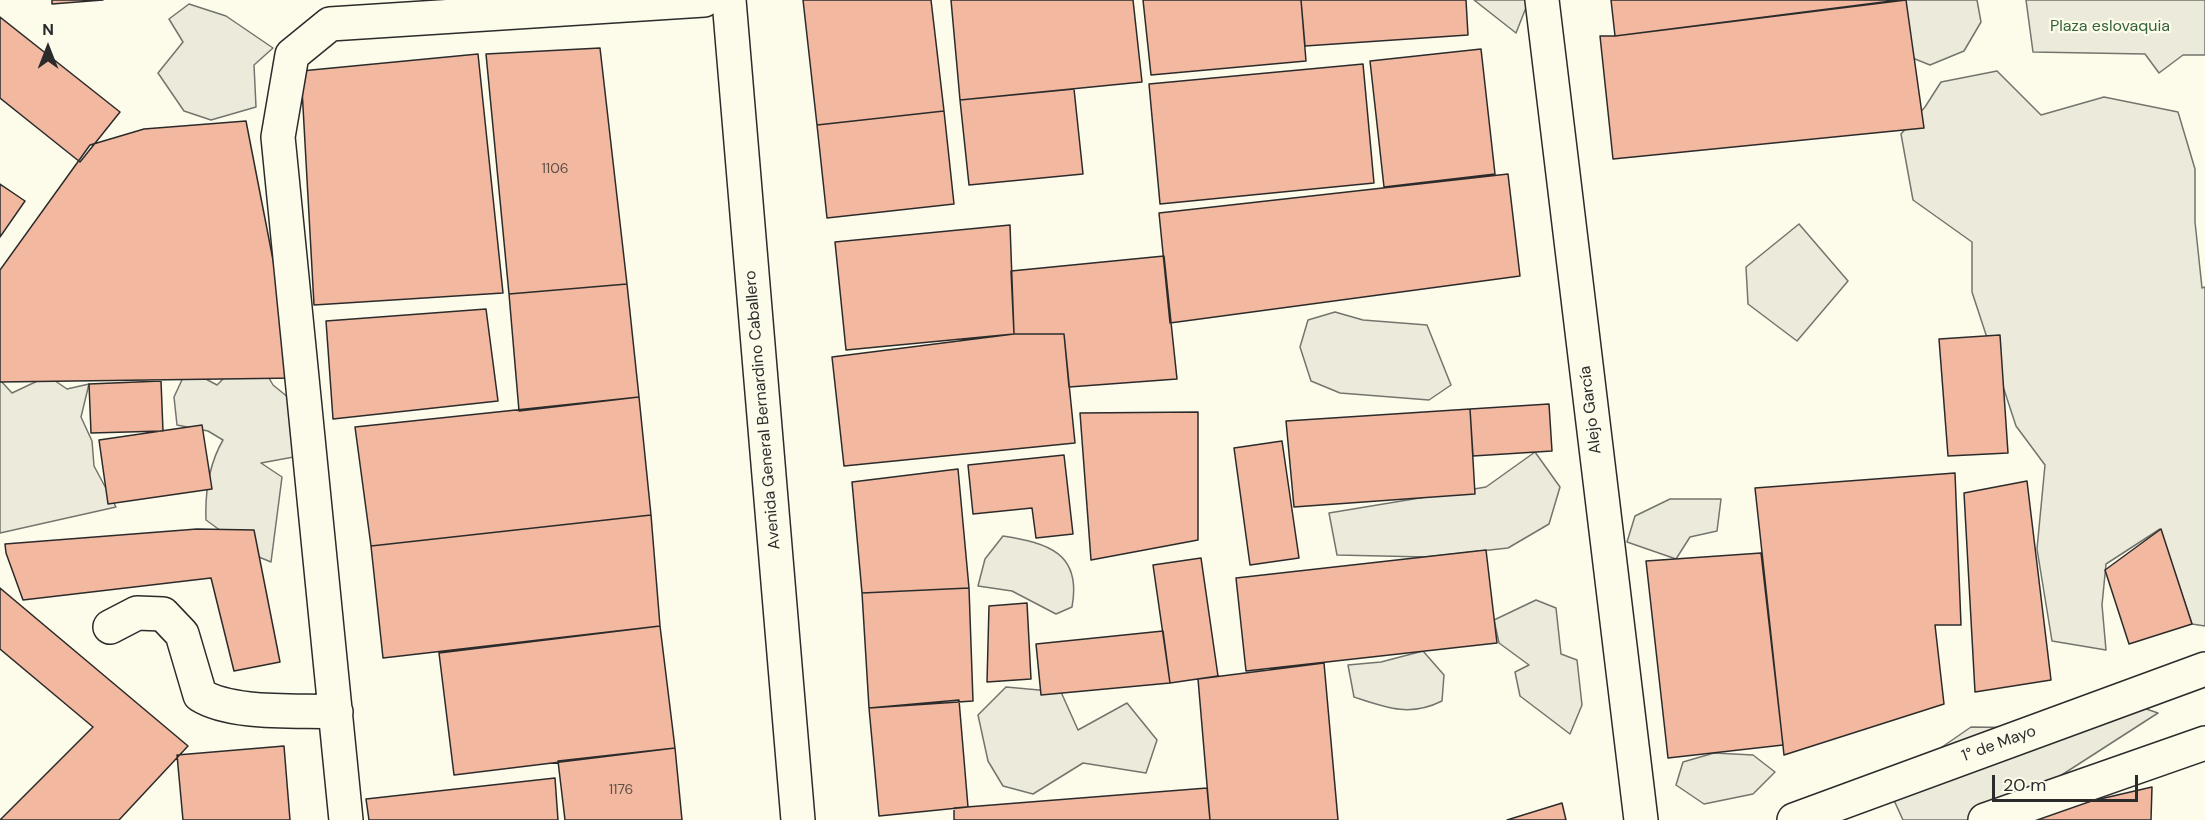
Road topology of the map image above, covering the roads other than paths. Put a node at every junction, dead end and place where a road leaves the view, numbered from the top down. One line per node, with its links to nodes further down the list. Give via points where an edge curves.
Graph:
1 (704, 0): 6 (street, via 330,24 292,55 278,137)
2 (729, 0): 9 (street, Avenida General Bernardino Caballero)
3 (1542, 0): 10 (street, Alejo García)
4 (110, 627): 6 (street, via 137,613 163,614 182,634 200,695 213,703)
5 (2203, 676): 11 (street, 1° de Mayo)
6 (336, 712): 8 (street)
7 (2205, 743): 12 (street)
8 (346, 820)
9 (798, 820)
10 (1641, 820)
11 (1794, 820)
12 (1985, 820)

